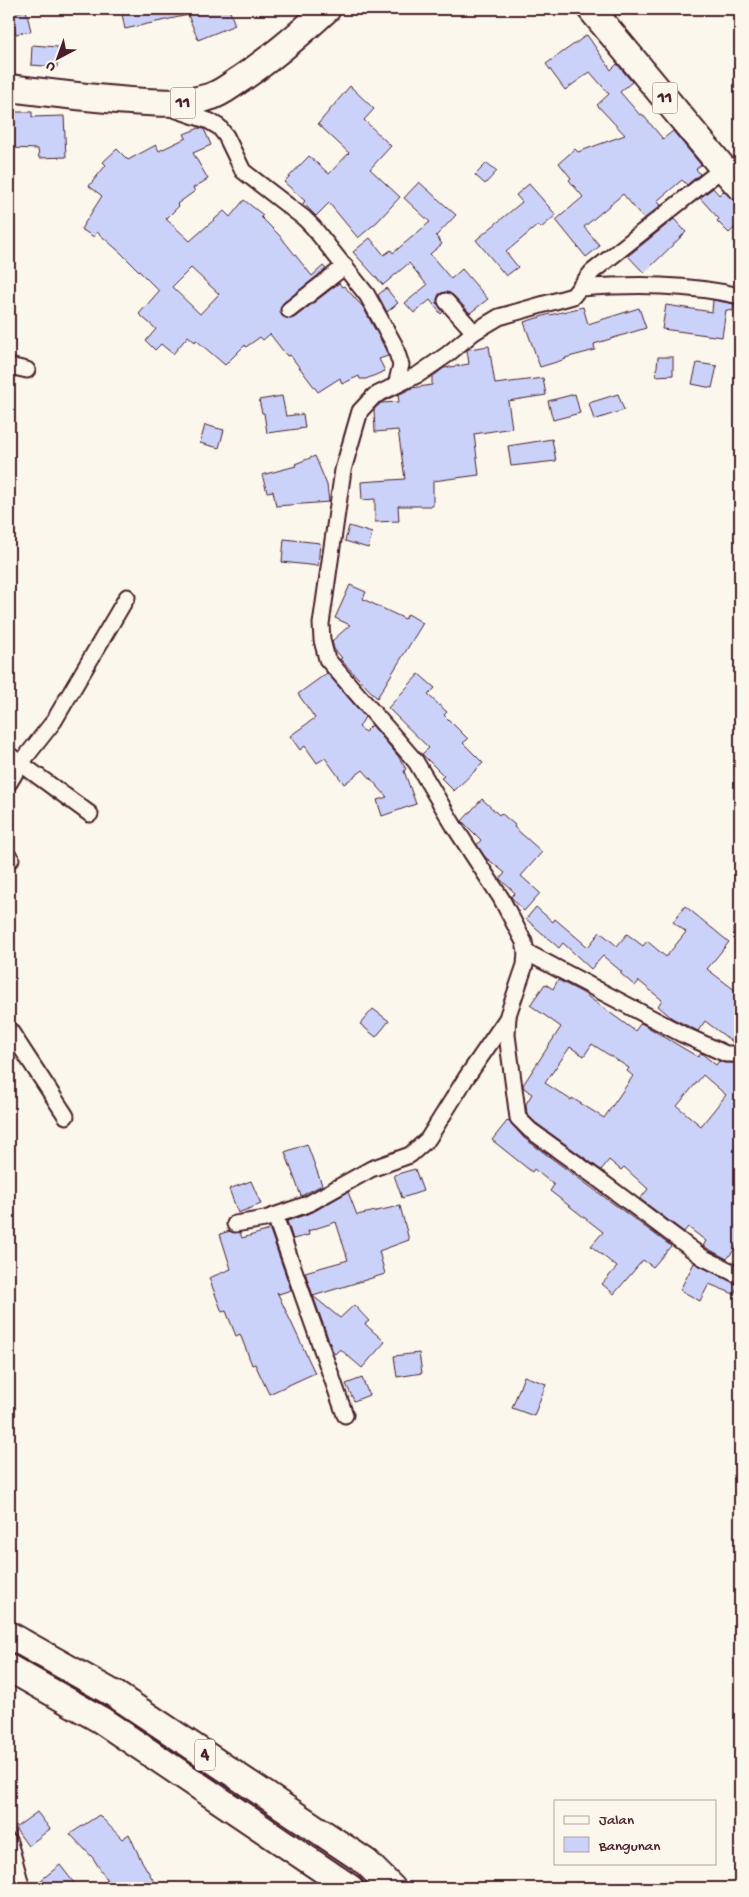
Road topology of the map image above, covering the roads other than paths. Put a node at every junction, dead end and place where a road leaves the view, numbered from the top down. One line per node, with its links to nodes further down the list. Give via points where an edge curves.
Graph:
1 (327, 9): 4 (highway, 11, via 302,33 225,90 183,103)
2 (591, 9): 5 (highway, 11)
3 (9, 88): 4 (highway, 11)
4 (159, 103): 7 (street, via 219,127 243,171 304,218)
5 (722, 168): 6 (highway, 11); 8 (street, via 592,272)
6 (740, 186)
7 (344, 266): 11 (street); 15 (street, via 368,295 394,344 401,366)
8 (580, 288): 9 (street, via 667,285); 12 (street, via 567,299 499,317)
9 (740, 296)
10 (446, 302): 12 (street)
11 (289, 310)
12 (474, 332): 15 (street, via 419,374)
13 (9, 366): 14 (street)
14 (27, 370)
15 (396, 385): 20 (street, via 374,396 360,411 343,470 321,624 322,640 327,658 416,762 502,898)
16 (126, 597): 17 (street, via 54,721)
17 (15, 759): 18 (street); 19 (street)
18 (9, 783)
19 (90, 814)
20 (526, 952): 21 (street); 23 (street, via 682,1034 726,1054)
21 (508, 1015): 25 (street, via 428,1139 410,1155 371,1169 308,1204); 27 (street, via 507,1035 518,1118 702,1257)
22 (9, 1029): 24 (street)
23 (740, 1054)
24 (66, 1116)
25 (275, 1216): 26 (street); 28 (street)
26 (235, 1224)
27 (740, 1276)
28 (345, 1415)
29 (9, 1635): 34 (highway, 4, via 116,1695 366,1862)
30 (9, 1668): 33 (highway, 4, via 101,1720)
31 (9, 1842): 32 (street)
32 (22, 1888)
33 (350, 1888)
34 (392, 1888)

